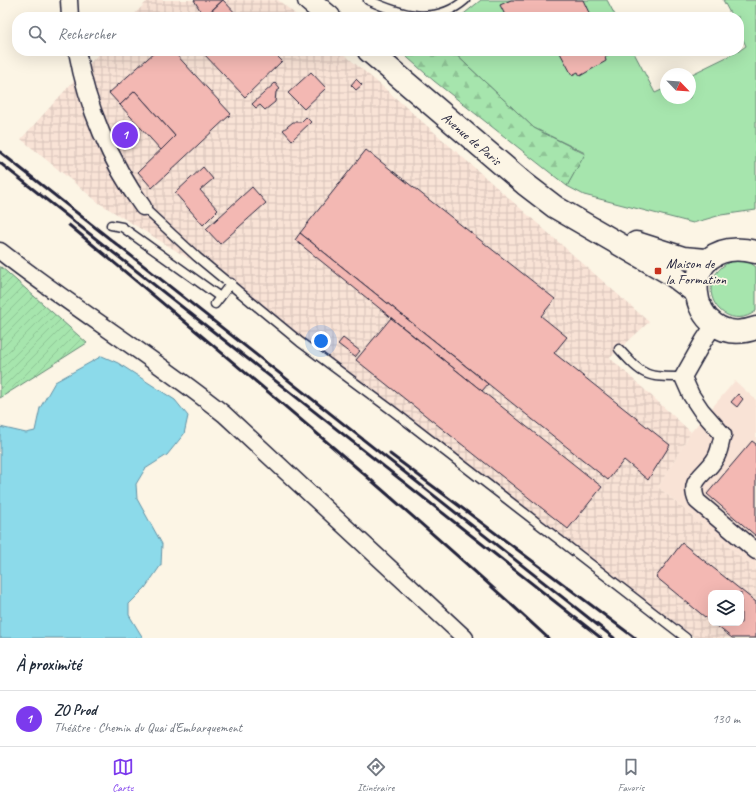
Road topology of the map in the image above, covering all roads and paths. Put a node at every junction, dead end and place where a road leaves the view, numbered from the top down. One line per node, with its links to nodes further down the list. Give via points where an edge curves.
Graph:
1 (69, 0): 5 (street)
2 (309, 0): 6 (main road)
3 (368, 0): 7 (lane)
4 (465, 0): 8 (lane)
5 (70, 12)
6 (323, 12)
7 (400, 12)
8 (449, 12)
9 (77, 56): 11 (street, via 92,105 110,151 127,186)
10 (375, 56): 12 (main road, Avenue de Paris, via 525,184 555,207)
11 (143, 207): 17 (lane, via 196,257)
12 (579, 221): 16 (main road, Avenue de Paris, via 655,250 683,258); 18 (main road, Avenue de Paris, via 671,274)
13 (111, 225): 19 (lane, via 122,227)
14 (0, 251): 26 (street, via 68,302 186,383 224,414)
15 (756, 252): 16 (main road, via 739,248 722,250)
16 (706, 260): 18 (main road, via 698,276)
17 (231, 283): 19 (lane); 27 (lane, via 300,342)
18 (695, 292): 21 (main road, via 701,311)
19 (220, 297): 20 (lane)
20 (215, 304)
21 (714, 326): 22 (main road); 24 (street)
22 (753, 333)
23 (619, 349): 24 (lane, via 637,369 655,377)
24 (683, 377): 25 (street, via 701,410 723,435 715,460 697,478 697,501)
25 (756, 551)
26 (465, 638)
27 (686, 638)

